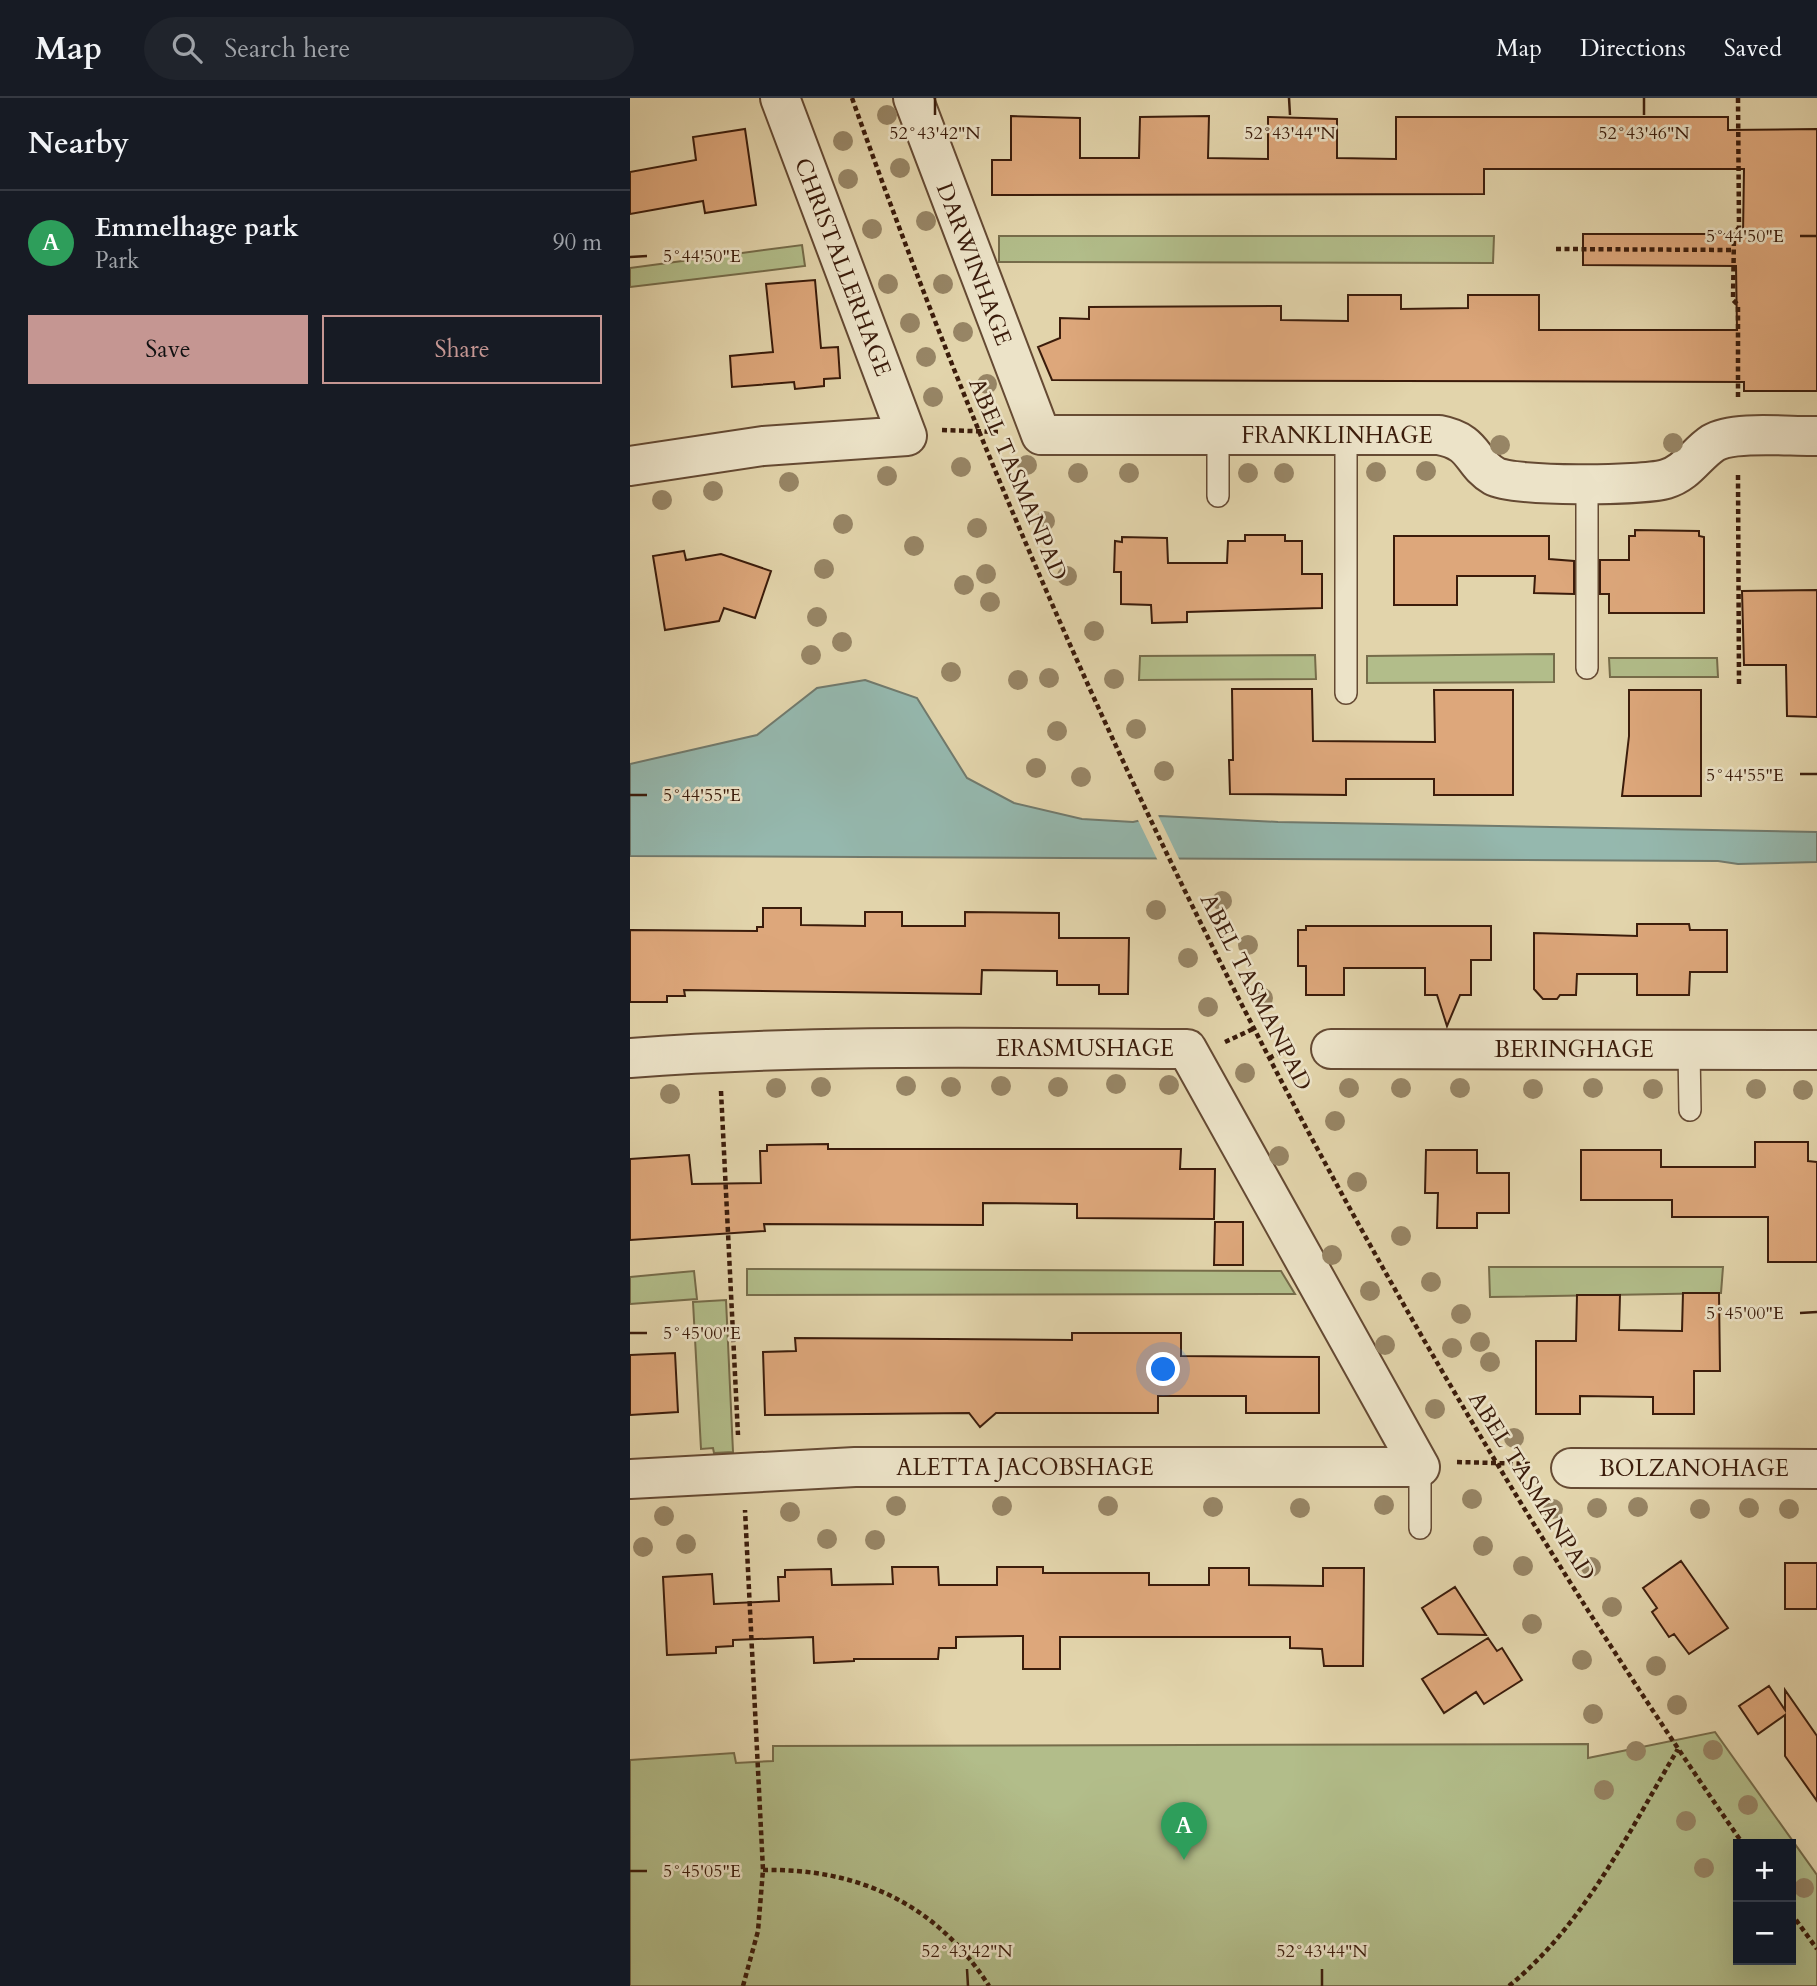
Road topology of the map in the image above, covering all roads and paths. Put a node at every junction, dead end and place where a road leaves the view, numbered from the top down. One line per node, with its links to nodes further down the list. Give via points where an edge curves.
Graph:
1 (780, 98): 10 (street, CHRISTALLERHAGE)
2 (852, 98): 8 (path, ABEL TASMANPAD)
3 (913, 98): 9 (street, DARWINHAGE)
4 (1738, 98): 6 (path, via 1739,227)
5 (1556, 249): 6 (path)
6 (1734, 250): 7 (path)
7 (1738, 410)
8 (978, 430): 9 (path); 10 (path); 28 (path, ABEL TASMANPAD, via 1080,672 1253,1029 1379,1263)
9 (1022, 431): 12 (street, FRANKLINHAGE, via 1041,435)
10 (920, 433): 14 (street, via 763,446)
11 (1346, 434): 12 (street, FRANKLINHAGE); 15 (street, FRANKLINHAGE, via 1445,436 1466,445 1500,478); 20 (lane)
12 (1218, 435): 16 (lane)
13 (1817, 436): 15 (street, FRANKLINHAGE, via 1724,438 1666,480)
14 (630, 466)
15 (1587, 482): 18 (lane)
16 (1218, 496)
17 (1740, 496): 19 (path)
18 (1587, 668)
19 (1739, 684)
20 (1346, 693)
21 (1331, 1049): 22 (street, BERINGHAGE)
22 (1689, 1050): 23 (street, BERINGHAGE); 26 (lane)
23 (1817, 1050)
24 (630, 1058): 29 (street, ERASMUSHAGE, via 766,1049 1187,1049)
25 (721, 1080): 27 (path)
26 (1689, 1110)
27 (738, 1444)
28 (1496, 1463): 29 (path); 30 (path); 35 (path, ABEL TASMANPAD)
29 (1433, 1465): 32 (street, ALETTA JACOBSHAGE, via 855,1467); 33 (lane)
30 (1553, 1466): 31 (street, BOLZANOHAGE)
31 (1817, 1469)
32 (630, 1479)
33 (1420, 1528)
34 (746, 1532): 37 (path)
35 (1678, 1749): 36 (path, ABEL TASMANPAD); 42 (path, via 1579,1912 1551,1947)
36 (1740, 1839)
37 (763, 1870): 40 (path, via 758,1931); 41 (path, via 804,1870 892,1895 940,1929)
38 (1796, 1920): 39 (path)
39 (1817, 1949)
40 (743, 1986)
41 (989, 1986)
42 (1509, 1986)

